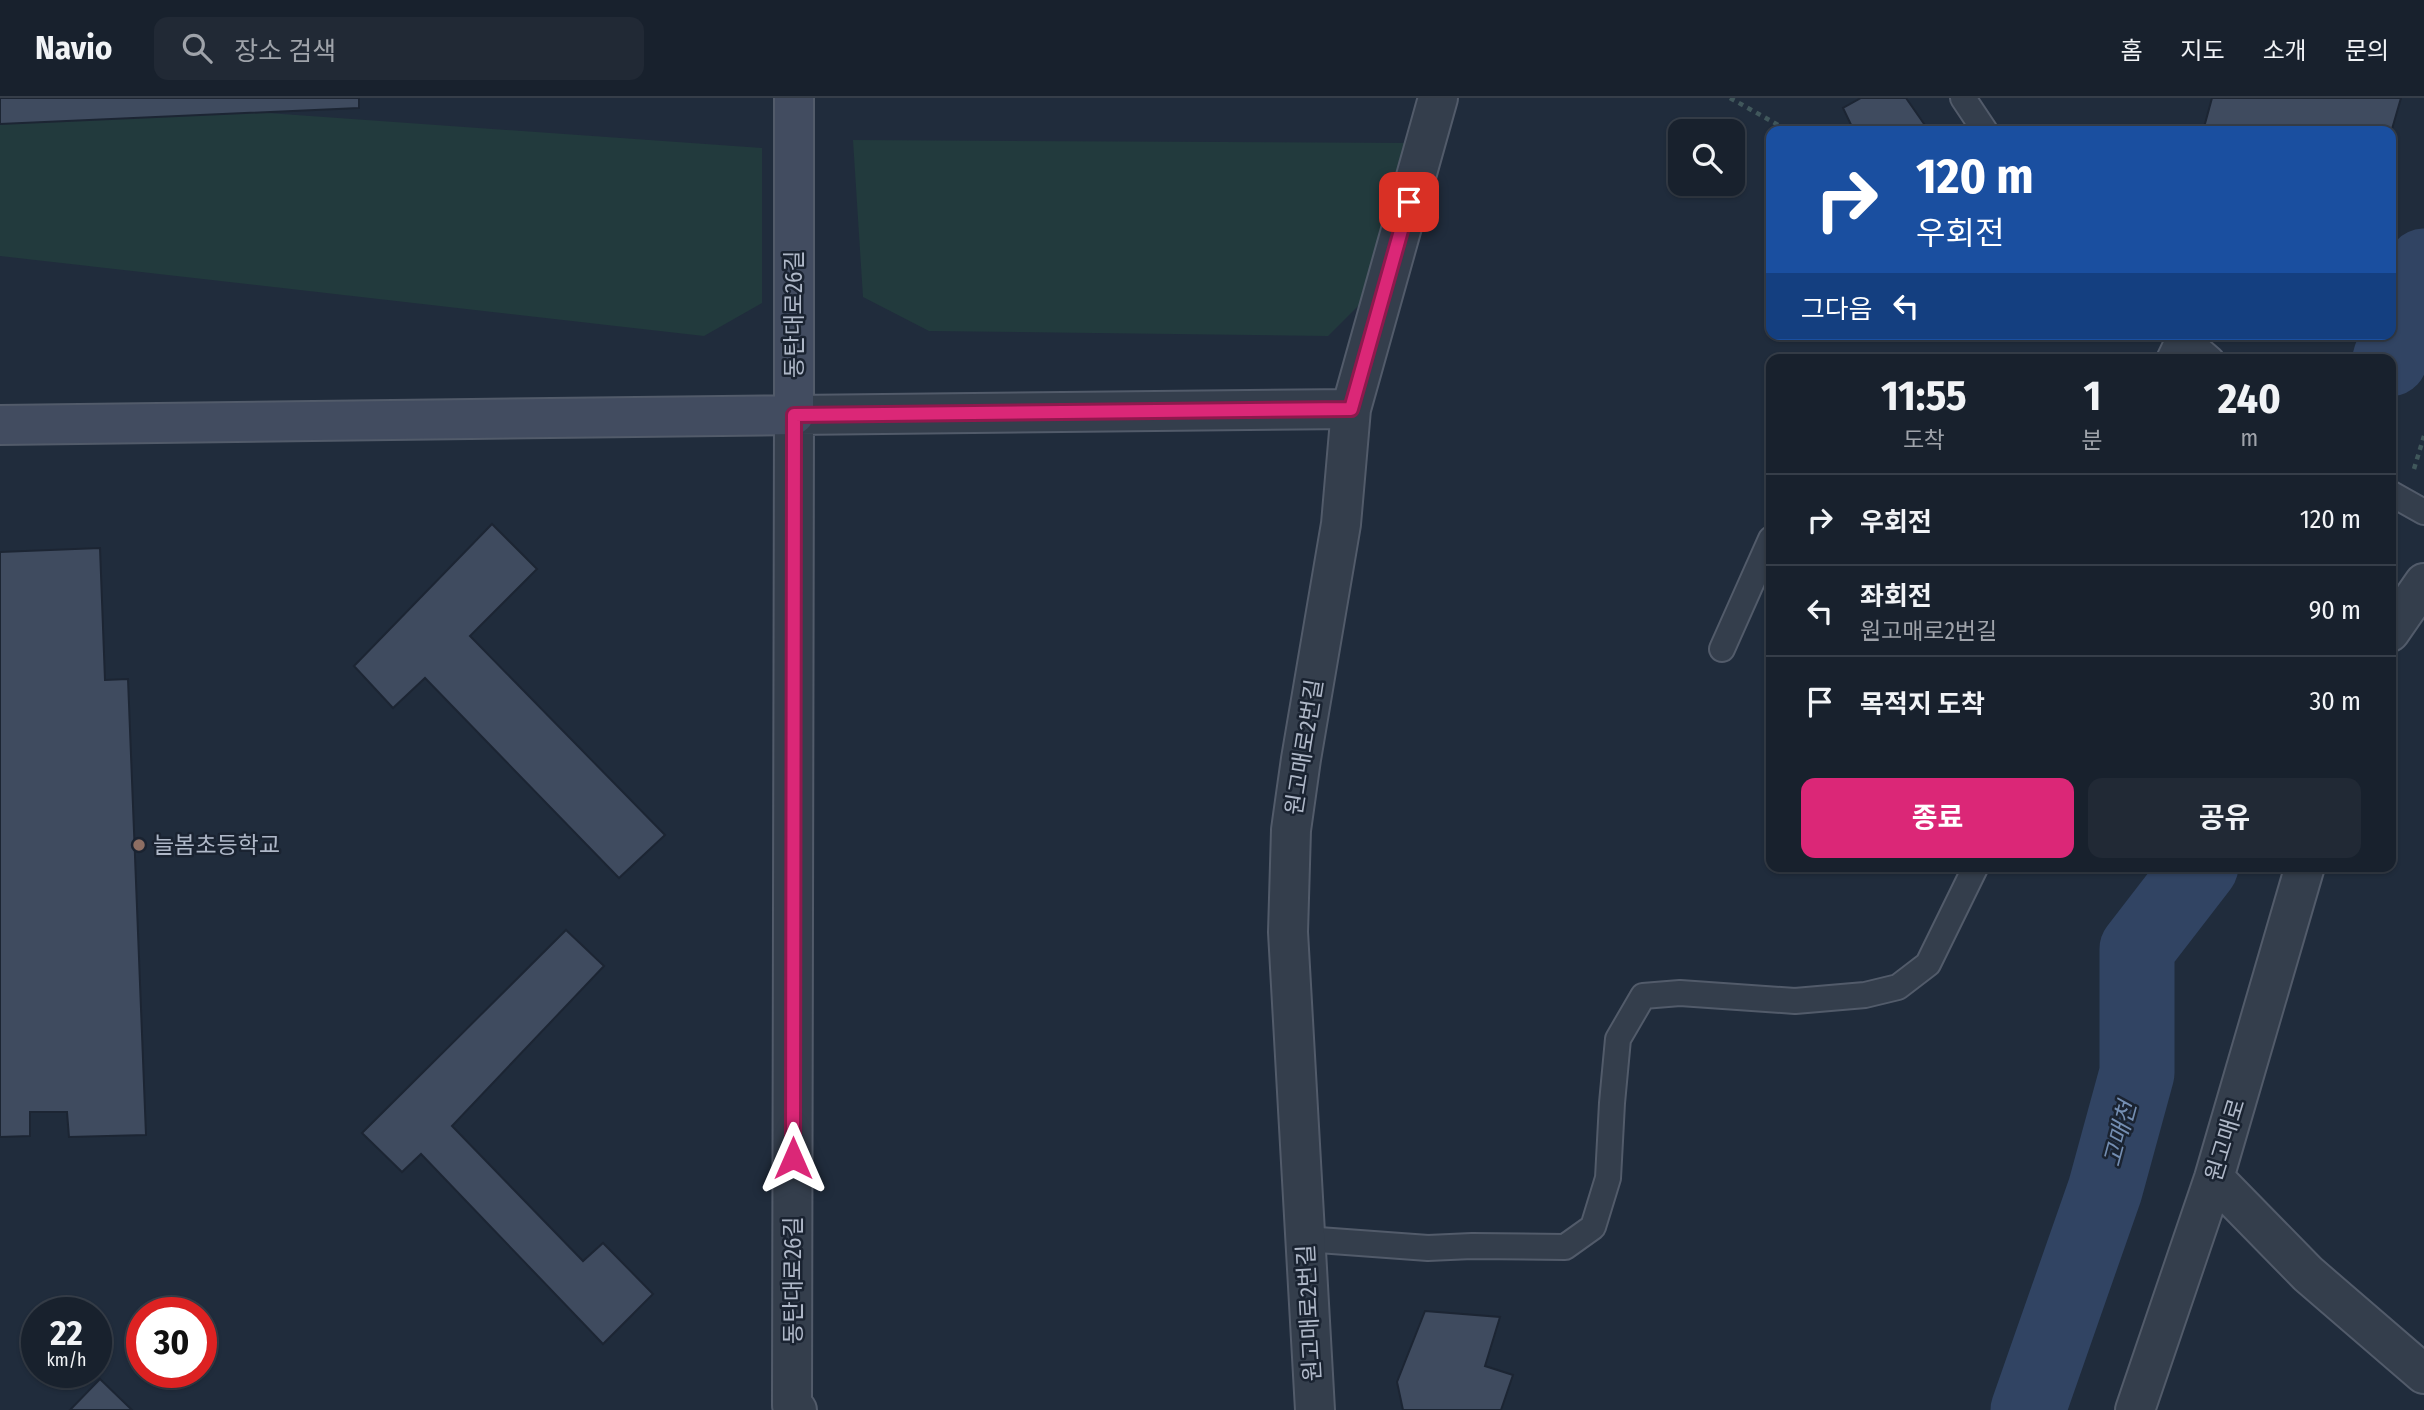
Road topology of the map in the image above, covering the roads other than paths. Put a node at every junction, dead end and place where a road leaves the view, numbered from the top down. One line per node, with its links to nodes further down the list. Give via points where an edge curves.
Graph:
1 (794, 98): 8 (street, 동탄대로26길)
2 (1438, 98): 7 (street, 원고매로2번길)
3 (1963, 98): 4 (lane)
4 (1982, 126)
5 (2189, 340): 6 (lane)
6 (2205, 354)
7 (1351, 409): 8 (street); 19 (street, 원고매로2번길, via 1341,524 1292,830 1288,932)
8 (794, 415): 9 (street); 21 (street, 동탄대로26길, via 792,1405)
9 (0, 425)
10 (2396, 496): 11 (lane)
11 (2424, 512)
12 (1766, 550): 15 (lane)
13 (2424, 583): 14 (street)
14 (2396, 623)
15 (1722, 649)
16 (1973, 872): 19 (lane, via 1928,964 1898,987 1796,1001 1680,993 1643,996 1618,1040 1608,1178 1593,1227 1564,1247 1428,1248)
17 (2303, 872): 18 (street, 원고매로)
18 (2214, 1178): 20 (street, via 2308,1273); 23 (street, 원고매로)
19 (1305, 1239): 22 (street, 원고매로2번길)
20 (2424, 1374)
21 (797, 1410)
22 (1315, 1410)
23 (2135, 1410)

